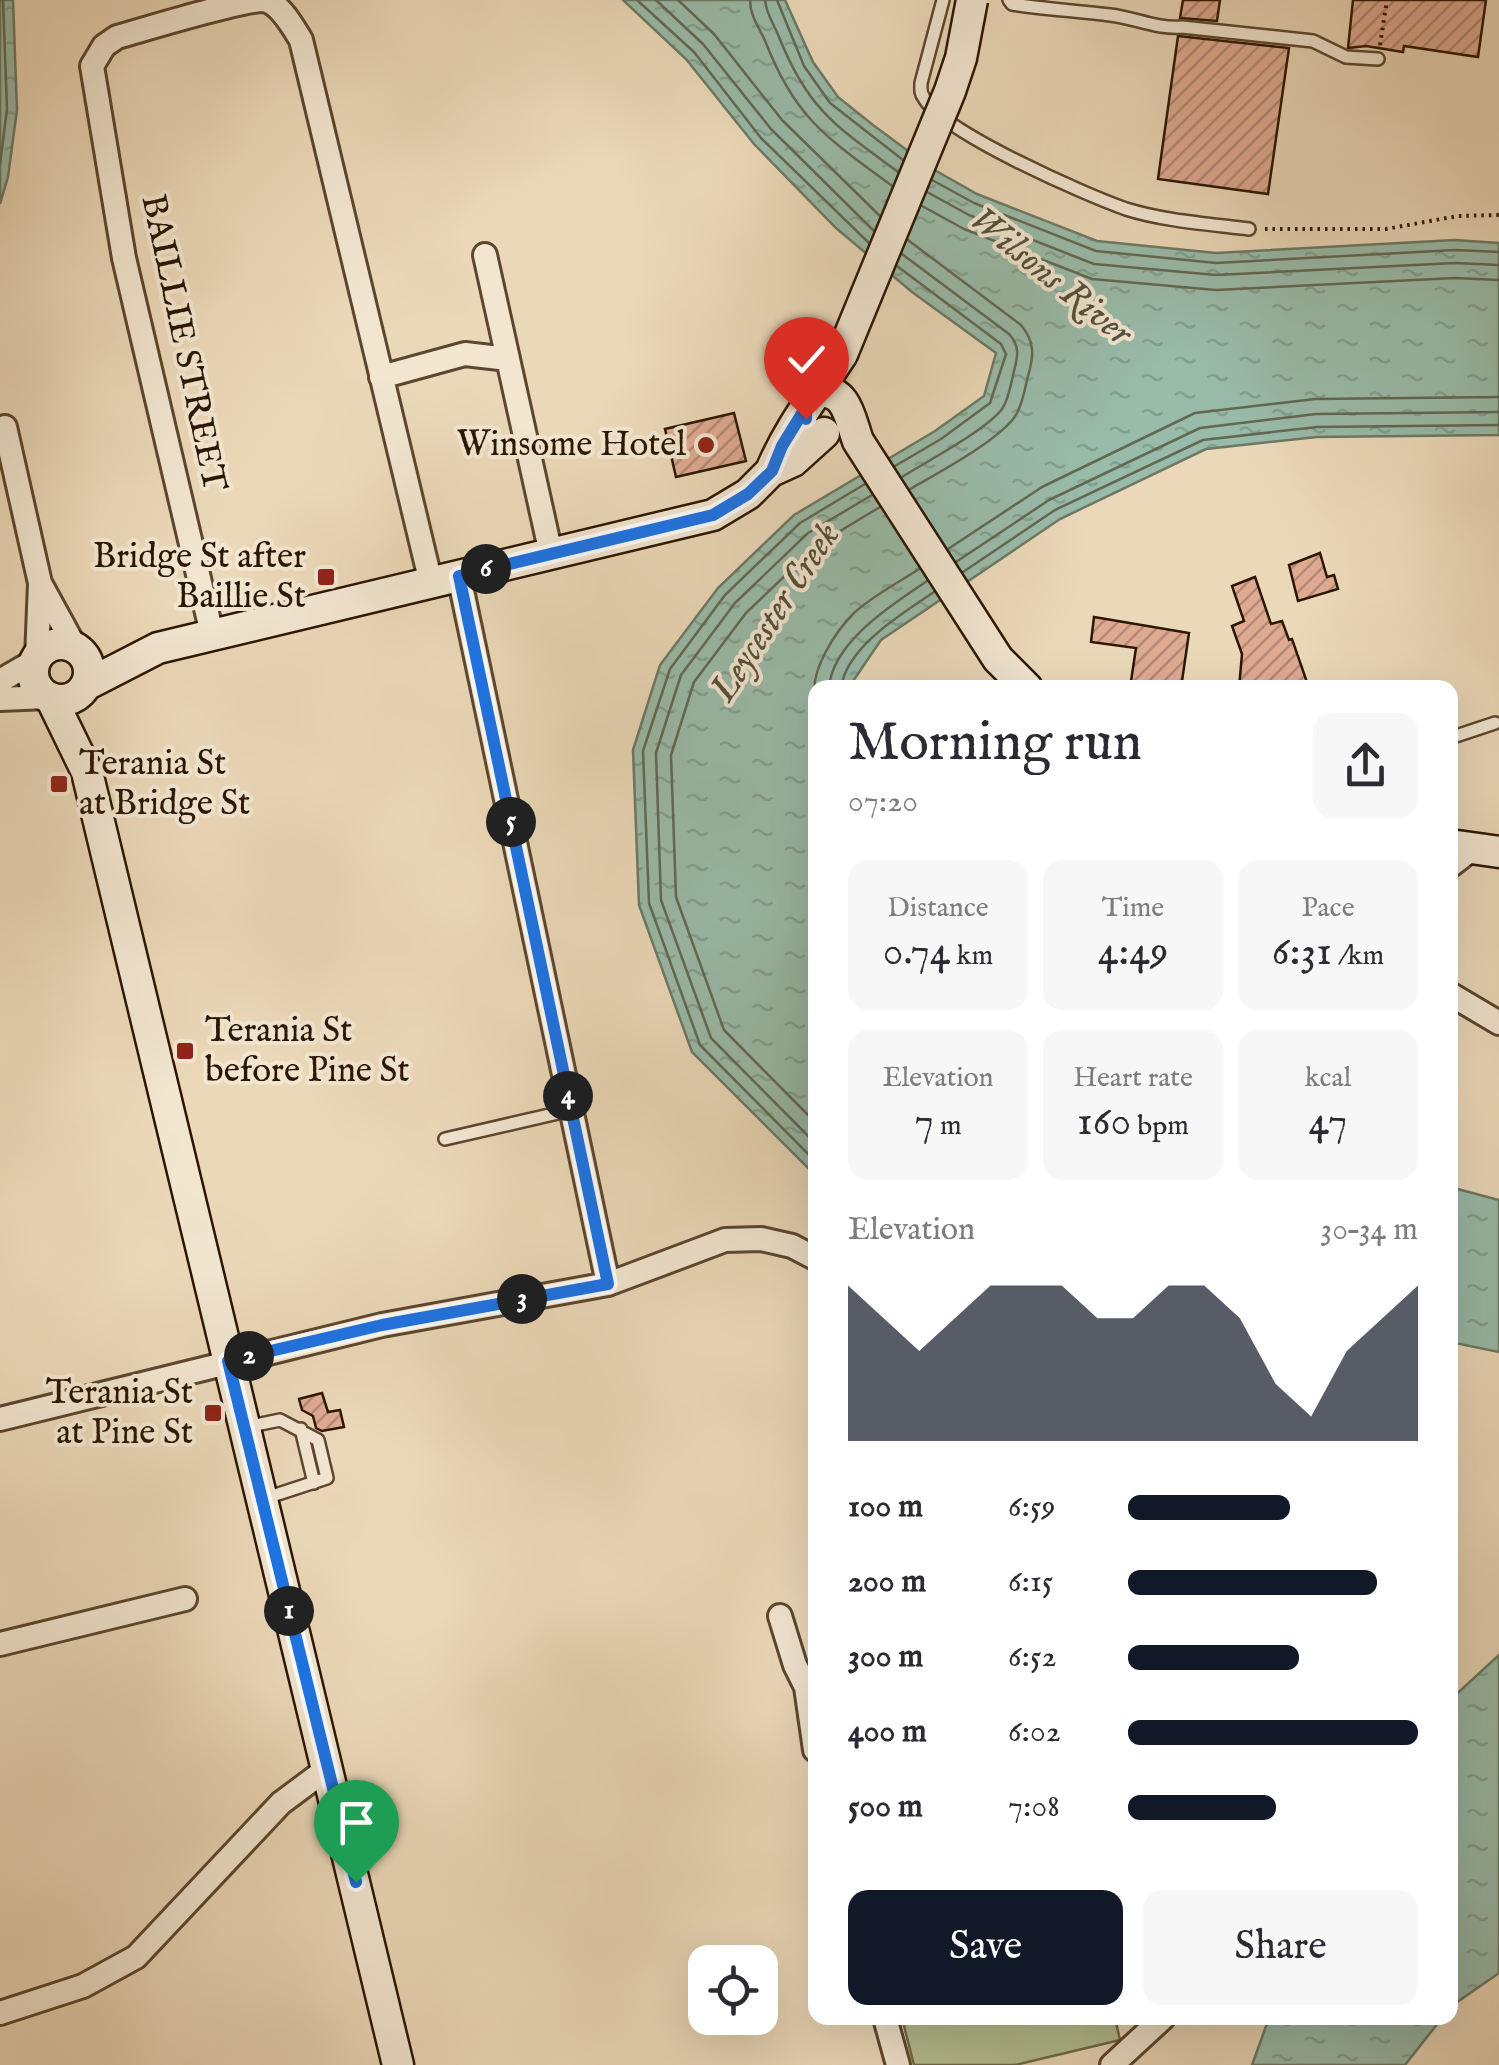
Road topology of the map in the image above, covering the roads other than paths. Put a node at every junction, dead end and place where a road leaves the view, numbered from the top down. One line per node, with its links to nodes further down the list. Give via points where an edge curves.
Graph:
1 (943, 0): 5 (lane, via 921,94 966,134 1128,210)
2 (972, 0): 9 (main road, bridge, via 950,91 842,354)
3 (1009, 0): 4 (lane, via 1161,29 1313,41 1346,58)
4 (1378, 59)
5 (1249, 229)
6 (485, 254): 7 (street)
7 (508, 359): 8 (street, via 465,354); 11 (street)
8 (381, 378): 12 (street); 14 (street, BAILLIE STREET, via 301,40 265,0 117,36 92,66 124,258)
9 (833, 416): 11 (main road, via 782,446 772,471 713,515); 18 (main road, via 998,659)
10 (5, 427): 13 (street)
11 (551, 554): 12 (main road)
12 (445, 580): 14 (main road); 28 (street)
13 (40, 583): 15 (street); 17 (street)
14 (212, 634): 16 (main road)
15 (76, 648): 16 (main road); 17 (main road, via 51,646); 20 (main road, via 89,665)
16 (158, 648): 20 (main road)
17 (36, 659): 19 (street); 21 (main road, via 35,682)
18 (1019, 680)
19 (0, 681)
20 (86, 686): 21 (main road, via 70,700); 25 (main road)
21 (49, 698): 22 (street); 25 (main road)
22 (0, 699)
23 (1495, 724): 24 (lane)
24 (1458, 736)
25 (87, 772): 32 (main road)
26 (1458, 999): 27 (street)
27 (1499, 1023)
28 (571, 1110): 29 (lane); 31 (street)
29 (445, 1139)
30 (808, 1254): 31 (street, via 761,1239 726,1240)
31 (608, 1284): 32 (street)
32 (228, 1361): 33 (street); 34 (main road)
33 (0, 1418)
34 (244, 1427): 35 (main road); 35 (lane, via 280,1420 318,1440 327,1478)
35 (262, 1499): 40 (main road)
36 (185, 1599): 38 (street)
37 (780, 1616): 39 (street)
38 (0, 1644)
39 (808, 1683)
40 (328, 1768): 41 (street, via 281,1804 136,1957 83,1986); 44 (main road)
41 (0, 2013)
42 (887, 2025): 45 (street)
43 (1155, 2025): 46 (street)
44 (398, 2065)
45 (898, 2065)
46 (1112, 2065)

